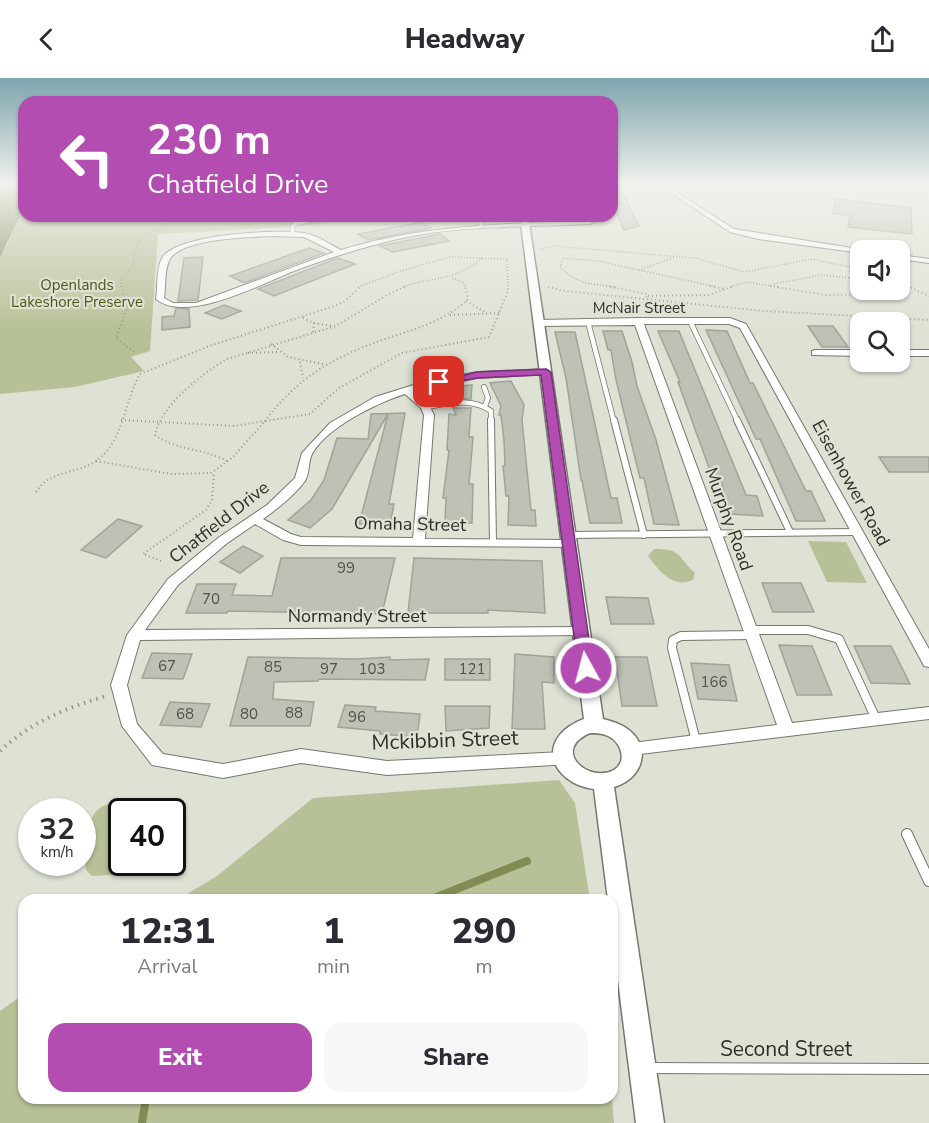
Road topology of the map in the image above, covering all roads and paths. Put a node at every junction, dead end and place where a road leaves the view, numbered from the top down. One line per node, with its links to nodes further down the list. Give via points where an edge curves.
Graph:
1 (151, 233): 40 (path, via 138,243 136,259 121,279 126,312 117,326 116,338)
2 (422, 233): 8 (street)
3 (526, 233): 33 (street)
4 (740, 233): 6 (street)
5 (292, 234): 8 (street, via 313,237); 8 (street, via 226,238 177,247 166,257 160,299 172,305 196,305)
6 (850, 250)
7 (540, 251): 9 (path, via 553,246)
8 (341, 253)
9 (676, 256): 13 (path, via 746,272 811,259); 14 (path)
10 (482, 258): 15 (path, via 466,273); 27 (path, via 507,259 508,291); 29 (path, via 449,257 398,272 358,287 335,306)
11 (910, 258): 12 (street)
12 (929, 261)
13 (850, 267)
14 (639, 270): 20 (path); 22 (path, via 576,259 561,261 561,267 580,282 640,291)
15 (449, 278): 25 (path, via 464,284 468,292); 37 (path, via 392,292 368,310)
16 (850, 278): 17 (path, via 821,275)
17 (770, 284): 20 (path, via 746,282); 21 (path, via 826,295)
18 (547, 286): 24 (path)
19 (910, 287): 23 (path)
20 (724, 288): 22 (path, via 708,296)
21 (850, 294)
22 (648, 296): 24 (path)
23 (929, 296)
24 (646, 299): 30 (path, via 764,311)
25 (466, 301): 26 (path); 28 (path)
26 (487, 312): 27 (path); 28 (path)
27 (499, 313): 57 (path, via 489,337 402,353 339,388 310,414)
28 (450, 315): 48 (path)
29 (301, 317): 35 (path); 55 (path, via 140,374)
30 (929, 320)
31 (638, 321): 32 (street, McNair Street); 34 (street, McNair Street); 66 (street, Murphy Road)
32 (690, 321): 36 (street, McNair Street); 63 (lane)
33 (539, 322): 34 (street, McNair Street); 49 (street)
34 (588, 322): 65 (lane)
35 (314, 323): 37 (path); 38 (path)
36 (740, 323): 64 (street, Eisenhower Road)
37 (335, 326): 38 (path)
38 (313, 333): 39 (path)
39 (271, 344): 41 (path); 46 (path)
40 (134, 352)
41 (279, 352): 46 (path); 47 (path)
42 (815, 353): 43 (street)
43 (850, 353)
44 (910, 353): 45 (street)
45 (929, 353)
46 (241, 354): 56 (path, via 197,379)
47 (300, 361): 48 (path); 50 (path)
48 (325, 365): 50 (path)
49 (546, 372): 52 (street, Chatfield Drive, via 477,375); 67 (street)
50 (303, 378): 57 (path, via 276,404)
51 (484, 387): 53 (lane, via 488,398)
52 (406, 390): 54 (street); 62 (street, Chatfield Drive, via 379,399 334,425 306,453 300,479)
53 (485, 406): 54 (lane, via 461,403); 69 (lane, via 491,411)
54 (425, 407): 68 (street, via 429,415)
55 (121, 420): 56 (path); 58 (path, via 112,444)
56 (160, 422): 57 (path, via 235,426); 59 (path, via 155,435 162,442 181,450 213,453)
57 (265, 422): 59 (path)
58 (96, 461): 60 (path, via 195,476); 61 (path, via 59,473)
59 (227, 461): 60 (path)
60 (214, 472): 70 (path, via 212,500 206,510 143,554)
61 (36, 492)
62 (255, 519): 68 (street, Omaha Street, via 301,541); 73 (street, Chatfield Drive, via 173,582)
63 (790, 532): 64 (lane); 66 (lane)
64 (857, 532): 74 (street, Eisenhower Road)
65 (644, 535): 66 (lane); 67 (lane)
66 (716, 535): 72 (street, Murphy Road)
67 (569, 540): 69 (street, Omaha Street); 71 (street)
68 (419, 542): 69 (street, Omaha Street)
69 (493, 543)
70 (161, 561)
71 (581, 632): 73 (street, Normandy Street); 78 (street)
72 (752, 632): 77 (lane, via 810,630 828,632 839,639); 80 (street, Murphy Road); 81 (lane, via 681,636 673,640)
73 (134, 635): 75 (street, Chatfield Drive, via 119,685)
74 (929, 662)
75 (121, 691): 79 (street, Chatfield Drive); 83 (path, via 38,721)
76 (929, 713): 77 (street)
77 (876, 719): 80 (street)
78 (594, 725): 82 (street, via 619,733); 84 (street, via 570,733 564,740)
79 (130, 726): 84 (street, Mckibbin Street, via 158,760 223,771 301,756 387,768)
80 (787, 730): 81 (street)
81 (696, 741): 82 (street)
82 (632, 749): 85 (street, via 631,766 624,774)
83 (0, 751)
84 (563, 759): 85 (street, via 578,775)
85 (603, 782): 88 (street)
86 (907, 834): 87 (lane)
87 (929, 881)
88 (643, 1068): 89 (lane, Second Street); 90 (street)
89 (929, 1069)
90 (650, 1123)

